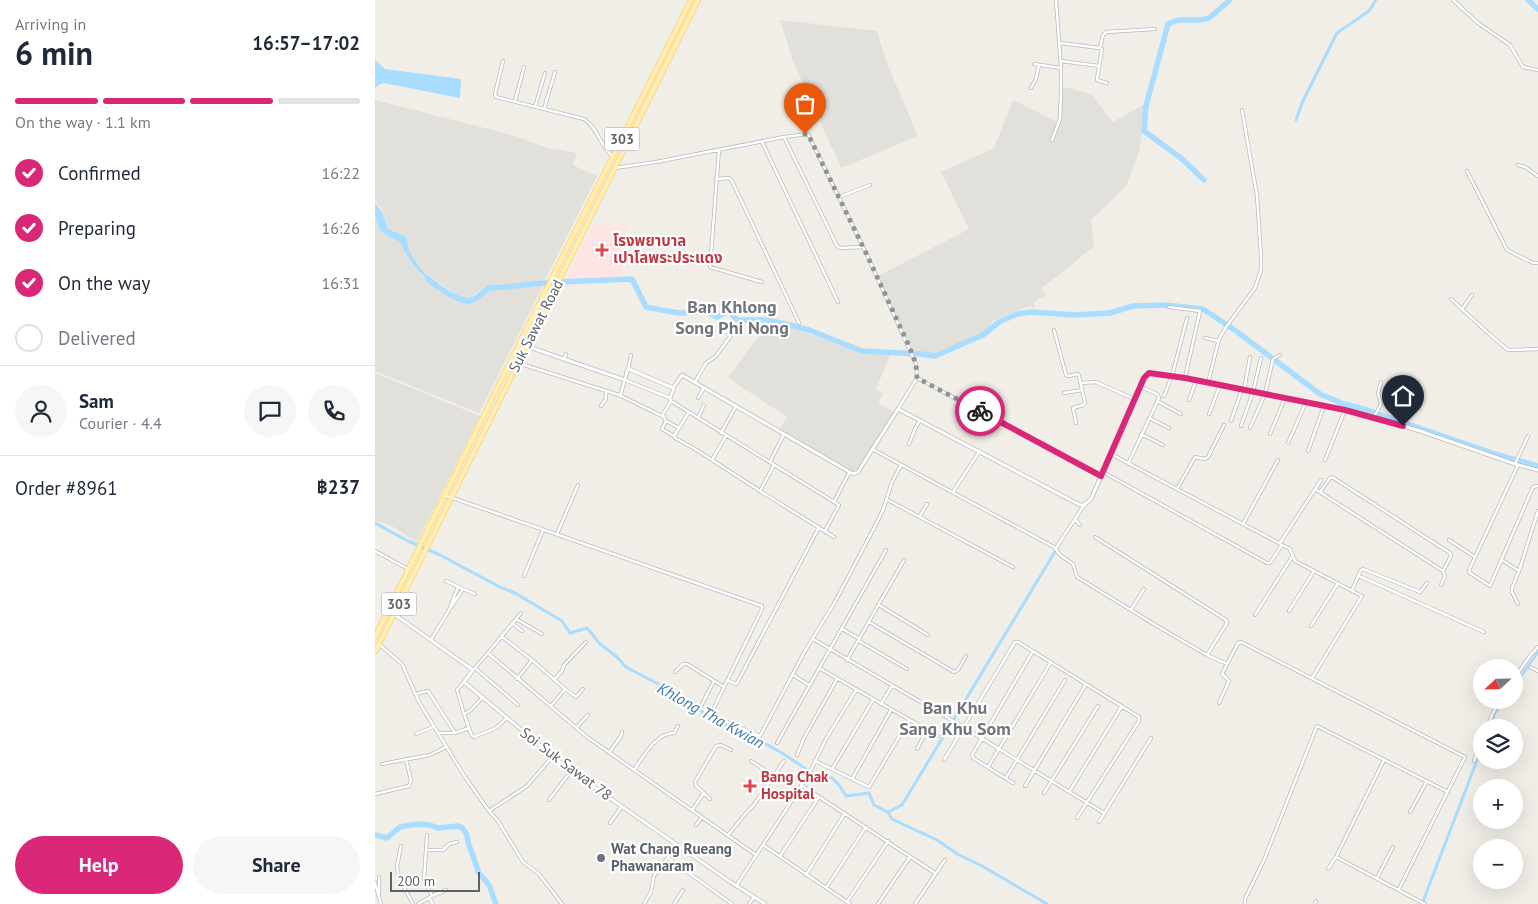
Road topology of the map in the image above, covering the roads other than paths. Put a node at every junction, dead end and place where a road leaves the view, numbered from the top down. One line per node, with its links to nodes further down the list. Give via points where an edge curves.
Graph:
1 (691, 0): 28 (main road, Suk Sawat Road / 303)
2 (698, 0): 30 (main road, Suk Sawat Road / 303)
3 (1056, 0): 6 (street)
4 (1453, 0): 15 (street, via 1483,28 1510,45 1523,67)
5 (1155, 29): 7 (street, via 1106,32)
6 (1060, 43): 7 (street); 9 (street)
7 (1100, 48): 12 (street)
8 (503, 61): 20 (street, via 495,94)
9 (1061, 61): 12 (street); 14 (street)
10 (1033, 64): 11 (street)
11 (1039, 65): 14 (street); 19 (street)
12 (1099, 66): 18 (street, via 1097,80)
13 (524, 67): 20 (street)
14 (1061, 68): 25 (street, via 1060,119)
15 (1538, 70)
16 (555, 72): 22 (street)
17 (545, 73): 21 (street)
18 (1107, 83)
19 (1031, 88)
20 (515, 102): 21 (street)
21 (535, 107): 22 (street)
22 (544, 109): 28 (street, via 584,119)
23 (1242, 110): 49 (street, via 1257,196 1261,265 1255,288)
24 (784, 137): 26 (street); 35 (street, via 808,134); 36 (street, via 837,246)
25 (1052, 140)
26 (762, 142): 27 (street); 41 (street)
27 (719, 150): 30 (street); 33 (street)
28 (613, 157): 146 (main road, Suk Sawat Road / 303)
29 (1519, 165): 32 (street)
30 (615, 168): 50 (main road, Suk Sawat Road / 303)
31 (1467, 172): 37 (street, via 1507,250)
32 (1538, 176)
33 (716, 179): 38 (street, via 709,267); 45 (street, via 729,178 732,181)
34 (870, 185): 35 (street)
35 (839, 197): 36 (street)
36 (863, 247): 61 (street, via 910,348)
37 (1538, 263)
38 (762, 282)
39 (1472, 295): 43 (street)
40 (1451, 299): 43 (street)
41 (838, 302)
42 (1169, 307): 62 (street, via 1200,311)
43 (1462, 309): 51 (street, via 1508,350)
44 (1187, 318): 60 (street)
45 (799, 323)
46 (742, 330): 65 (street, via 732,334 716,356 706,363)
47 (1054, 330): 68 (street, via 1066,375 1078,374)
48 (1205, 338): 49 (street)
49 (1218, 341): 66 (street)
50 (526, 346): 57 (street); 58 (main road, Suk Sawat Road / 303)
51 (1538, 349)
52 (566, 354): 57 (street)
53 (631, 355): 59 (street)
54 (1280, 355): 78 (street, via 1273,359)
55 (1251, 357): 73 (street)
56 (1261, 358): 77 (street)
57 (564, 359): 63 (street)
58 (517, 363): 75 (street); 147 (main road, Suk Sawat Road / 303)
59 (627, 370): 63 (street); 71 (street)
60 (1173, 376): 62 (street); 70 (street, via 1149,373); 80 (street)
61 (917, 378): 92 (street); 137 (street)
62 (1185, 378): 64 (street)
63 (625, 380): 79 (street); 83 (street)
64 (1197, 380): 66 (street); 85 (street)
65 (695, 382): 71 (street, via 682,375); 72 (street)
66 (1208, 382): 69 (street)
67 (1381, 382): 99 (street, via 1378,393 1381,404)
68 (1081, 383): 74 (street); 84 (street, via 1096,382)
69 (1220, 385): 73 (street); 96 (street)
70 (1141, 387): 84 (street); 86 (street, via 1159,395)
71 (673, 388): 83 (street)
72 (704, 388): 81 (street); 90 (street)
73 (1243, 389): 77 (street); 104 (street)
74 (1082, 390): 76 (street); 105 (street, via 1084,404 1073,408)
75 (606, 391): 79 (street); 89 (street, via 606,399)
76 (1064, 392)
77 (1253, 392): 78 (street); 108 (street)
78 (1265, 394): 82 (street); 111 (street)
79 (620, 396): 98 (street)
80 (1164, 396)
81 (698, 398)
82 (1285, 398): 87 (street); 115 (street)
83 (670, 400): 94 (street); 98 (street)
84 (1136, 400): 125 (street)
85 (1189, 400)
86 (1157, 401): 95 (street); 101 (street)
87 (1305, 402): 91 (street); 119 (street)
88 (704, 405): 100 (street)
89 (601, 406)
90 (737, 406): 112 (street); 113 (street)
91 (1324, 406): 93 (street); 123 (street)
92 (898, 409): 102 (street); 122 (street)
93 (1345, 410): 99 (street); 128 (street)
94 (689, 412): 100 (street); 109 (street)
95 (1181, 414)
96 (1209, 414)
97 (1403, 414): 106 (street)
98 (663, 415): 103 (street)
99 (1374, 416): 106 (street)
100 (698, 418): 112 (street)
101 (1149, 418): 110 (street); 114 (street)
102 (920, 420): 120 (street); 124 (street)
103 (667, 421): 109 (street); 116 (street, via 662,430)
104 (1231, 421)
105 (1076, 423)
106 (1404, 423): 130 (street)
107 (1224, 425): 141 (street, via 1208,457 1195,457)
108 (1241, 426)
109 (679, 428): 116 (street)
110 (1169, 428)
111 (1251, 428)
112 (721, 433): 117 (street)
113 (784, 434): 129 (street); 136 (street)
114 (1141, 434): 121 (street); 132 (street)
115 (1270, 434)
116 (674, 436): 126 (street)
117 (726, 436): 126 (street); 129 (street)
118 (1528, 436): 130 (street)
119 (1288, 443)
120 (909, 444)
121 (1163, 445)
122 (872, 449): 131 (street); 136 (street, via 858,472)
123 (1308, 451)
124 (979, 452): 144 (street); 152 (street)
125 (1111, 454): 132 (street); 135 (street)
126 (712, 460): 143 (street)
127 (1278, 460): 157 (street)
128 (1325, 460)
129 (769, 462): 133 (street)
130 (1517, 462): 134 (street); 171 (street)
131 (901, 464): 144 (street); 148 (street)
132 (1128, 464): 141 (street)
133 (774, 466): 143 (street); 149 (street)
134 (1538, 470)
135 (1103, 472): 137 (street); 166 (street, via 1267,564)
136 (849, 473): 149 (street)
137 (1101, 476): 152 (street)
138 (1321, 480): 142 (street)
139 (578, 485): 162 (street)
140 (1538, 486): 173 (street, via 1533,487)
141 (1177, 489): 157 (street)
142 (1315, 489): 145 (street); 166 (street)
143 (760, 491): 159 (street)
144 (953, 492): 167 (street)
145 (1320, 492): 177 (street); 177 (street, via 1332,477 1397,517 1450,553)
146 (445, 495): 147 (street); 175 (main road, Suk Sawat Road / 303)
147 (451, 498): 160 (street); 196 (main road, Suk Sawat Road / 303)
148 (886, 499): 155 (street); 210 (street, via 864,547)
149 (834, 502): 151 (street)
150 (927, 504): 155 (street)
151 (839, 505): 153 (street); 161 (street)
152 (1085, 505): 156 (street)
153 (845, 509)
154 (1538, 511): 178 (street)
155 (920, 516): 174 (street)
156 (1075, 520): 158 (street); 167 (street)
157 (1243, 524): 166 (street)
158 (1080, 525)
159 (819, 527): 161 (street); 238 (street, via 737,683)
160 (543, 530): 162 (street); 179 (street)
161 (825, 531): 163 (street)
162 (557, 534): 238 (street, via 762,606)
163 (834, 537)
164 (1095, 537): 220 (street, via 1227,620)
165 (1449, 540): 171 (street)
166 (1281, 544): 170 (street, via 1291,550)
167 (1056, 548): 193 (street, via 1073,564 1077,577)
168 (886, 550): 202 (street)
169 (375, 551): 175 (street)
170 (1293, 556): 176 (street, via 1295,561); 197 (street)
171 (1475, 557): 173 (street, via 1469,571 1490,586)
172 (904, 560): 191 (street)
173 (1502, 560): 178 (street)
174 (1013, 567)
175 (408, 569): 207 (main road, Suk Sawat Road / 303)
176 (1315, 570): 182 (street); 194 (street)
177 (1443, 571): 184 (street, via 1445,576)
178 (1519, 571): 190 (street, via 1512,590)
179 (524, 576)
180 (1359, 576): 183 (street, via 1363,569 1420,592); 188 (street); 204 (street)
181 (446, 581): 185 (street)
182 (1339, 583): 188 (street); 201 (street)
183 (1427, 583)
184 (1441, 585)
185 (457, 586): 186 (street); 192 (street)
186 (463, 589): 189 (street); 192 (street)
187 (1144, 589): 193 (street)
188 (1352, 590): 234 (street, via 1362,596)
189 (475, 594)
190 (1517, 604)
191 (879, 605): 199 (street); 206 (street)
192 (449, 610): 211 (street)
193 (1131, 610): 220 (street)
194 (1289, 611)
195 (521, 612): 198 (street)
196 (394, 613): 209 (main road, Suk Sawat Road / 303); 211 (street)
197 (1255, 615)
198 (516, 618): 200 (street); 205 (street)
199 (869, 622): 212 (street); 221 (street, via 954,672)
200 (512, 623): 203 (street); 208 (street)
201 (1311, 626)
202 (842, 628): 212 (street); 216 (street)
203 (521, 631)
204 (1484, 632)
205 (542, 634)
206 (928, 635)
207 (376, 636): 209 (main road, via 377,639)
208 (501, 636): 219 (street); 222 (street)
209 (382, 638): 214 (main road, Suk Sawat Road / 303)
210 (813, 639): 216 (street); 233 (street)
211 (431, 640): 229 (street)
212 (860, 640): 223 (street); 230 (street)
213 (586, 642): 237 (street, via 563,665)
214 (379, 644): 218 (main road, Suk Sawat Road / 303); 249 (street, via 402,664)
215 (1538, 647): 226 (street)
216 (830, 650): 223 (street); 228 (street)
217 (1033, 651): 224 (street); 268 (street, via 1015,642); 277 (street)
218 (375, 652)
219 (487, 654): 229 (street); 236 (street)
220 (1207, 654): 225 (street)
221 (966, 656)
222 (532, 660): 236 (street); 237 (street)
223 (847, 660): 244 (street)
224 (1051, 662): 242 (street); 281 (street)
225 (1227, 664): 234 (street, via 1238,642 1241,642); 252 (street, via 1222,675 1229,682)
226 (1523, 666)
227 (1530, 667): 231 (street)
228 (819, 668): 235 (street); 243 (street)
229 (474, 669): 240 (street); 255 (street)
230 (907, 669)
231 (1538, 671)
232 (675, 672): 241 (street, via 687,664)
233 (793, 675): 243 (street); 263 (street, via 759,736)
234 (1312, 678): 309 (street, via 1465,757)
235 (837, 679): 248 (street); 285 (street)
236 (517, 680): 256 (street)
237 (554, 680): 246 (street)
238 (727, 680): 245 (street)
239 (1065, 680): 289 (street)
240 (464, 682): 250 (street, Soi Suk Sawat 78); 261 (street, via 457,690)
241 (714, 682): 245 (street); 259 (street)
242 (1086, 684): 258 (street); 298 (street)
243 (810, 685): 279 (street)
244 (892, 686): 254 (street); 268 (street)
245 (724, 687): 263 (street)
246 (565, 689): 247 (street, via 576,697); 256 (street)
247 (583, 689)
248 (856, 690): 251 (street); 293 (street)
249 (415, 694): 267 (street); 274 (street, via 428,691)
250 (483, 697): 261 (street); 264 (street, Soi Suk Sawat 78)
251 (873, 700): 254 (street); 296 (street)
252 (1219, 703)
253 (694, 704): 259 (street)
254 (881, 704): 260 (street)
255 (518, 705)
256 (551, 706): 270 (street)
257 (1098, 706): 303 (street)
258 (1122, 706): 308 (street); 316 (street, via 1138,715 1139,721)
259 (700, 708): 263 (street)
260 (891, 710): 265 (street); 302 (street)
261 (464, 714): 269 (street)
262 (588, 714): 270 (street)
263 (711, 714)
264 (507, 718): 269 (street, via 496,728 474,737); 286 (street, Soi Suk Sawat 78)
265 (909, 720): 271 (street); 302 (street, via 870,787)
266 (678, 726): 297 (street, via 674,733 667,733 655,743)
267 (434, 727): 273 (street); 275 (street)
268 (963, 727): 277 (street); 288 (street)
269 (469, 728): 274 (street)
270 (576, 728): 284 (street)
271 (927, 730): 276 (street); 283 (street)
272 (622, 732): 284 (street)
273 (438, 733): 274 (street); 280 (street)
274 (455, 733)
275 (416, 734)
276 (938, 736)
277 (981, 738): 281 (street); 295 (street, via 971,756)
278 (1151, 738): 322 (street)
279 (777, 743)
280 (446, 747): 287 (street, via 430,755); 319 (street)
281 (999, 749): 289 (street); 295 (street)
282 (731, 750): 310 (street, via 716,746 695,782)
283 (917, 750)
284 (609, 753): 297 (street)
285 (797, 755)
286 (553, 756): 299 (street, Soi Suk Sawat 78); 319 (street, via 527,786)
287 (407, 760): 294 (street); 312 (street, via 409,786)
288 (944, 760)
289 (1017, 760): 298 (street); 301 (street)
290 (1384, 760): 304 (street); 341 (street); 371 (street, via 1316,727)
291 (751, 761): 300 (street)
292 (784, 761): 300 (street)
293 (815, 761): 296 (street); 306 (street)
294 (382, 764)
295 (988, 767): 301 (street)
296 (833, 769): 302 (street)
297 (634, 770): 318 (street)
298 (1035, 770): 303 (street); 307 (street)
299 (571, 771): 315 (street); 317 (street, Soi Suk Sawat 78)
300 (774, 776): 330 (street)
301 (1006, 778): 305 (street)
302 (852, 779)
303 (1052, 781): 308 (street); 311 (street)
304 (1427, 781): 309 (street); 320 (street)
305 (1013, 783)
306 (801, 786): 313 (street); 334 (street)
307 (1025, 786)
308 (1069, 792): 316 (street)
309 (1448, 792): 352 (street)
310 (704, 793): 314 (street); 318 (street)
311 (1044, 793)
312 (375, 794)
313 (819, 797): 321 (street); 339 (street)
314 (711, 799)
315 (549, 800)
316 (1087, 802): 322 (street); 324 (street)
317 (623, 806): 326 (street); 333 (street, Soi Suk Sawat 78)
318 (692, 810): 323 (street)
319 (489, 811): 363 (street, via 523,862 539,874)
320 (1411, 812)
321 (845, 813): 328 (street); 346 (street)
322 (1104, 813): 325 (street)
323 (702, 817): 327 (street); 330 (street)
324 (1077, 818)
325 (1099, 822)
326 (610, 824)
327 (696, 825)
328 (866, 827): 331 (street); 351 (street)
329 (427, 835): 337 (street)
330 (728, 835): 338 (street)
331 (888, 841): 340 (street); 358 (street)
332 (457, 842): 337 (street, via 443,850)
333 (677, 845): 342 (street); 350 (street, Soi Suk Sawat 78)
334 (763, 845): 338 (street); 339 (street)
335 (401, 846): 360 (street, via 397,866 399,878)
336 (1393, 848): 348 (street)
337 (426, 850): 356 (street, via 424,879)
338 (756, 855): 350 (street)
339 (780, 856): 346 (street)
340 (910, 857): 345 (street); 369 (street)
341 (1336, 857): 344 (street); 348 (street)
342 (668, 858): 364 (street, via 654,876); 366 (street)
343 (945, 860): 345 (street)
344 (1328, 869)
345 (935, 873): 370 (street)
346 (805, 875): 351 (street)
347 (379, 877): 355 (street)
348 (1377, 878): 352 (street)
349 (375, 883): 355 (street)
350 (736, 886): 357 (street, Soi Suk Sawat 78)
351 (826, 888): 358 (street)
352 (1399, 889): 372 (street)
353 (446, 890): 356 (street)
354 (683, 890): 365 (street)
355 (378, 893): 359 (street)
356 (431, 897): 361 (street); 362 (street)
357 (754, 897): 367 (street); 368 (street, Soi Suk Sawat 78)
358 (849, 903)
359 (381, 904)
360 (413, 904)
361 (418, 904)
362 (433, 904)
363 (562, 904)
364 (644, 904)
365 (674, 904)
366 (730, 904)
367 (749, 904)
368 (765, 904)
369 (878, 904)
370 (915, 904)
371 (1245, 904)
372 (1425, 904)

